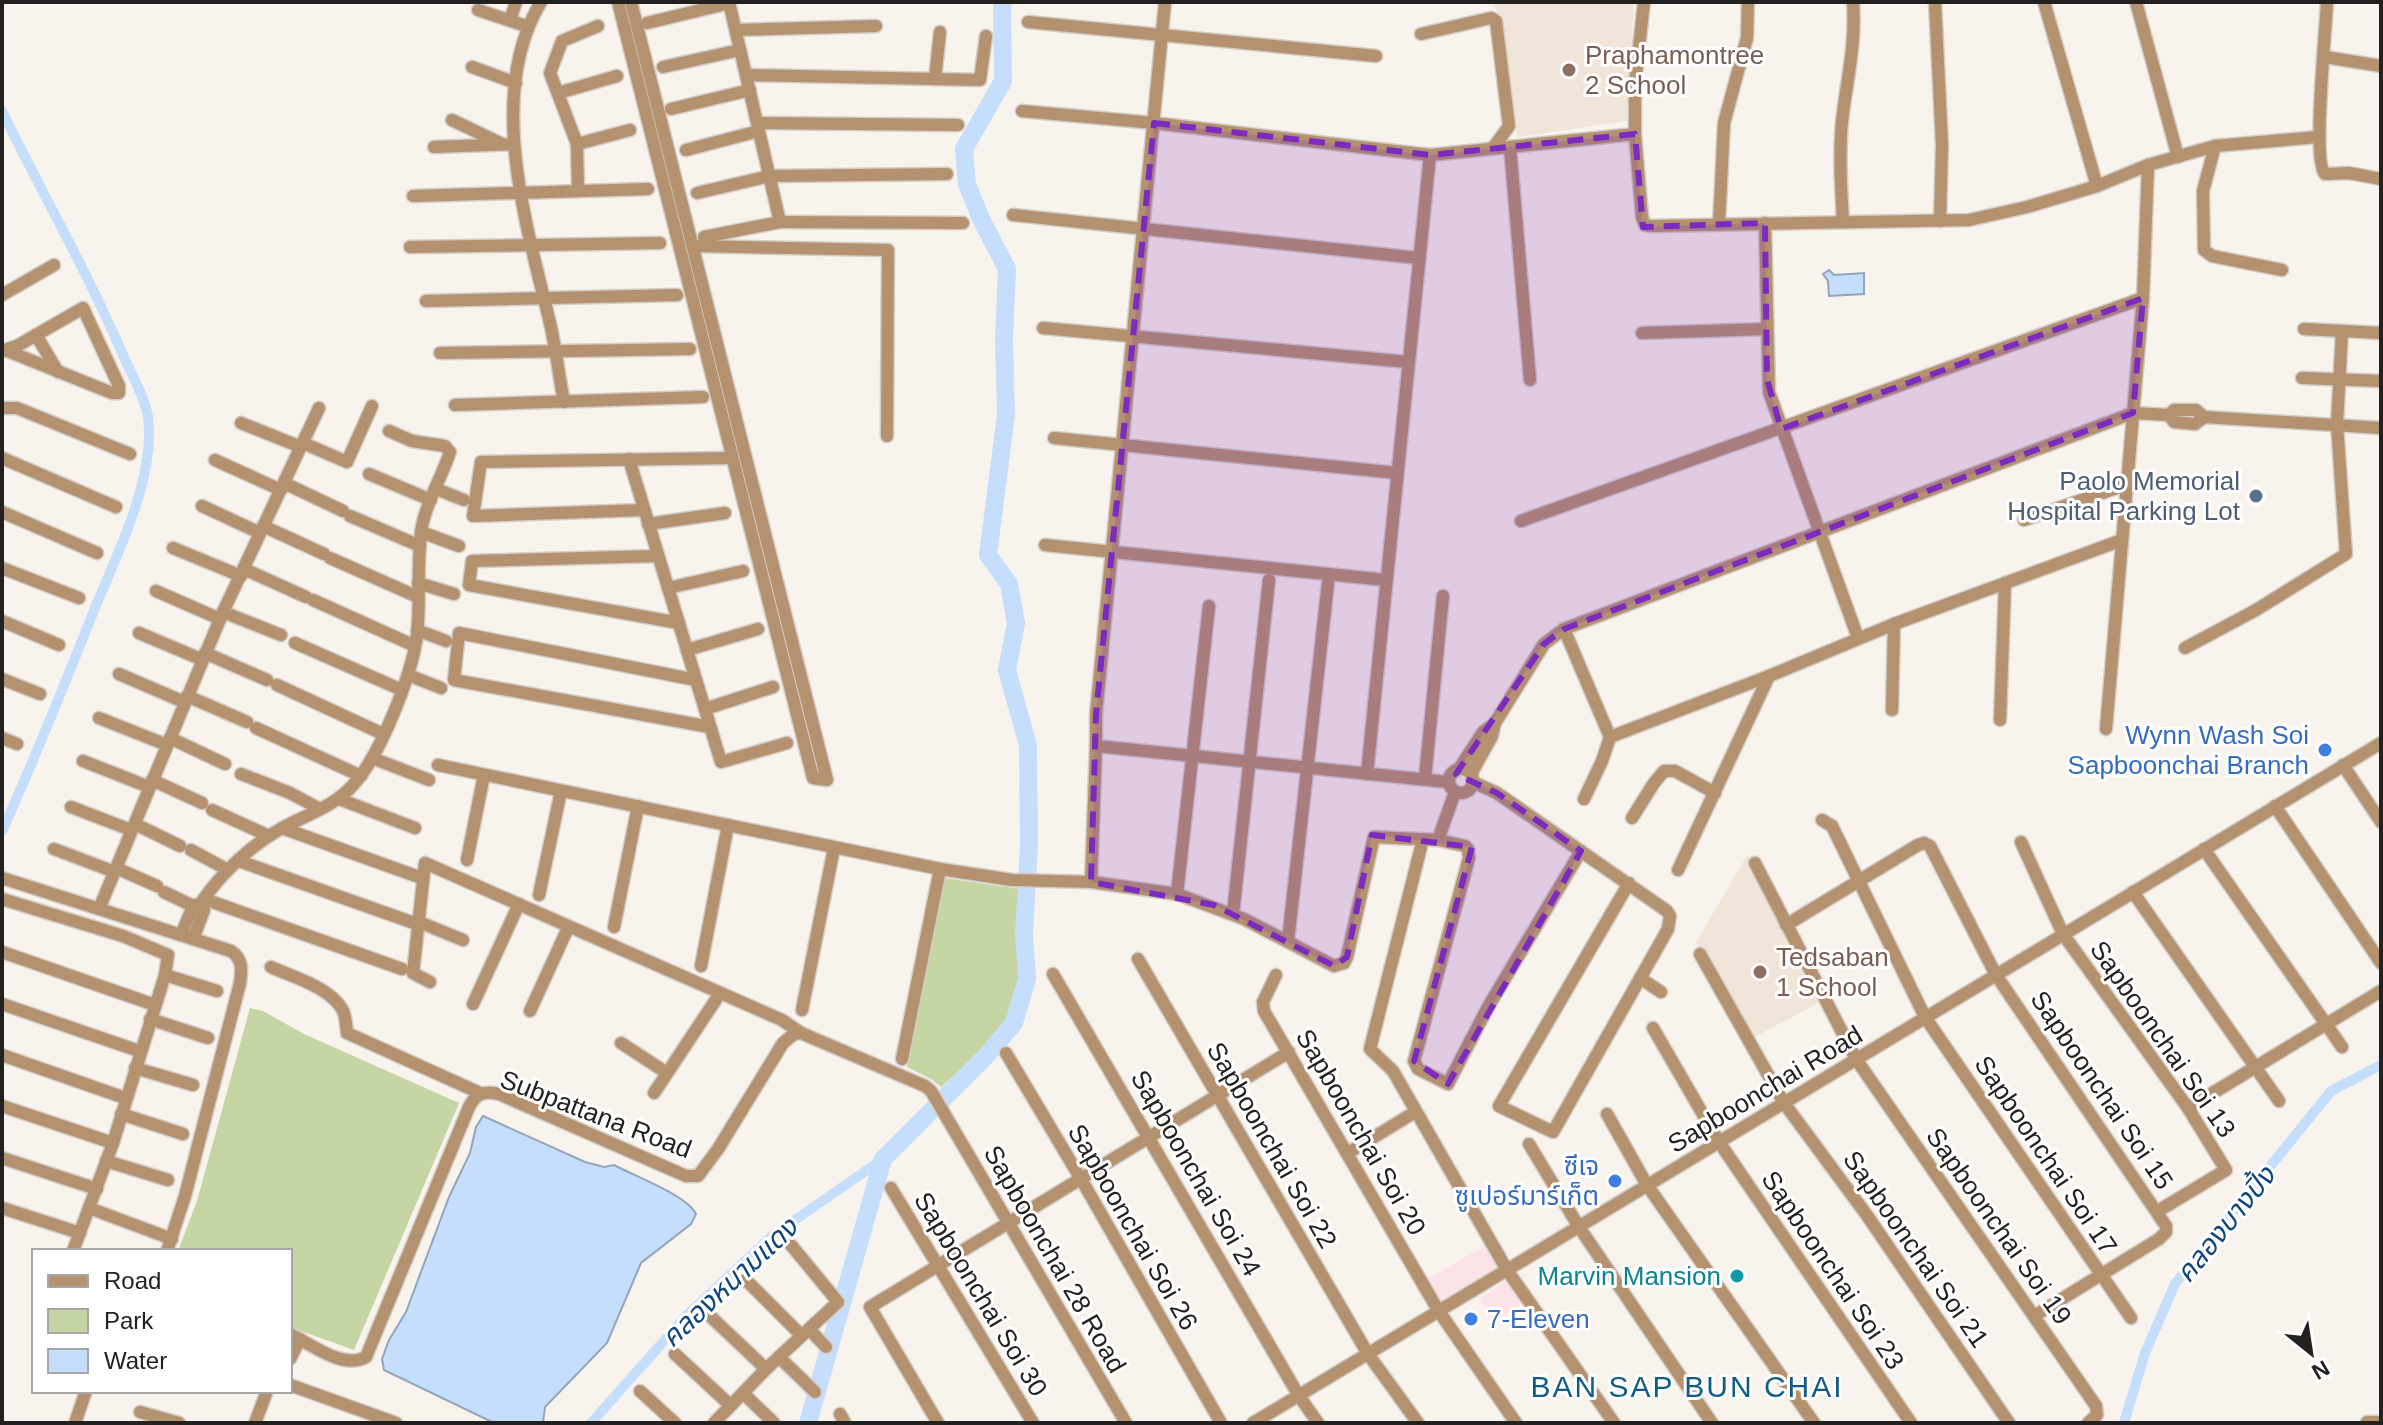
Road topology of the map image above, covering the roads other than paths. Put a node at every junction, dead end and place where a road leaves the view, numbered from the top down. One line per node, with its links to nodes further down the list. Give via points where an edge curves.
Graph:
1 (516, 2): 15 (street)
2 (541, 2): 18 (street)
3 (618, 2): 49 (street)
4 (631, 2): 49 (street)
5 (730, 2): 17 (street); 21 (street)
6 (1165, 2): 24 (street)
7 (1644, 2): 45 (street)
8 (1748, 2): 73 (street, via 1747,38 1723,135)
9 (1853, 2): 70 (street, via 1855,36 1840,158)
10 (1935, 2): 68 (street)
11 (2044, 2): 61 (street)
12 (2136, 2): 56 (street)
13 (2327, 2): 28 (street)
14 (478, 10): 15 (street)
15 (510, 20): 18 (street)
16 (1028, 22): 24 (street)
17 (647, 23)
18 (526, 26): 35 (street)
19 (598, 26): 37 (street, via 562,41 550,73)
20 (876, 26): 21 (street)
21 (736, 30): 26 (street)
22 (940, 32): 34 (street)
23 (1421, 34): 53 (street, via 1496,21 1509,126)
24 (1162, 35): 27 (street); 41 (street)
25 (986, 36): 34 (street, via 980,80)
26 (740, 50): 31 (street); 32 (street)
27 (1376, 56)
28 (2325, 57): 29 (street); 46 (street)
29 (2381, 66)
30 (472, 67): 35 (street)
31 (663, 67)
32 (746, 75): 34 (street); 36 (street)
33 (617, 76): 37 (street)
34 (935, 79)
35 (516, 83): 47 (street)
36 (750, 90): 38 (street); 43 (street)
37 (558, 93): 48 (street)
38 (671, 109)
39 (1022, 111): 41 (street)
40 (452, 120): 47 (street)
41 (1154, 123): 55 (street); 74 (street)
42 (958, 125): 43 (street)
43 (758, 127): 54 (street); 59 (street)
44 (630, 130): 48 (street)
45 (1635, 134): 52 (street); 73 (street, via 1645,225)
46 (2318, 137): 50 (street); 60 (street, via 2322,172)
47 (508, 144): 51 (street); 64 (street)
48 (577, 144): 63 (street)
49 (661, 146): 75 (street); 123 (street)
50 (2215, 146): 56 (street); 81 (street, via 2203,191 2204,250)
51 (434, 147)
52 (1510, 147): 53 (street); 103 (street)
53 (1493, 148): 55 (street)
54 (686, 150)
55 (1430, 155): 79 (street)
56 (2178, 157): 57 (street)
57 (2148, 165): 61 (street); 85 (street)
58 (947, 174): 59 (street)
59 (770, 176): 65 (street); 69 (street)
60 (2381, 179)
61 (2097, 186): 68 (street, via 1991,216)
62 (648, 189): 63 (street)
63 (578, 191): 64 (street)
64 (522, 193): 66 (street); 77 (street)
65 (697, 193)
66 (413, 196)
67 (1013, 215): 74 (street)
68 (1940, 221): 70 (street)
69 (780, 222): 71 (street); 75 (street)
70 (1843, 222): 72 (street)
71 (963, 223)
72 (1765, 223): 73 (street); 88 (street)
73 (1719, 224)
74 (1142, 229): 79 (street); 94 (street)
75 (699, 242): 117 (street, via 888,250); 123 (street, via 827,780 813,778)
76 (660, 243): 77 (street)
77 (529, 245): 78 (street); 84 (street)
78 (410, 247)
79 (1418, 258): 99 (street)
80 (54, 265): 82 (street)
81 (2282, 270)
82 (2, 295)
83 (677, 295): 84 (street)
84 (543, 298): 86 (street); 97 (street)
85 (2143, 298): 111 (street); 115 (street)
86 (426, 301)
87 (1043, 328): 94 (street)
88 (1767, 329): 91 (street); 115 (street, via 1767,379)
89 (2304, 329): 90 (street)
90 (2342, 331): 92 (street); 102 (street)
91 (1642, 333)
92 (2381, 333)
93 (36, 335): 96 (street); 100 (street); 100 (street, via 83,308 119,393)
94 (1131, 337): 99 (street); 119 (street)
95 (690, 349): 97 (street)
96 (3, 350): 100 (street)
97 (555, 351): 98 (street); 106 (street)
98 (440, 353)
99 (1408, 362): 127 (street)
100 (58, 372)
101 (2302, 378): 102 (street)
102 (2339, 379): 104 (street); 113 (street)
103 (1530, 380)
104 (2381, 381)
105 (703, 397): 106 (street)
106 (564, 402): 107 (street)
107 (455, 405)
108 (372, 406): 126 (street)
109 (2, 408): 121 (street, via 17,408)
110 (319, 408): 120 (street)
111 (2133, 413): 113 (street, via 2196,410 2204,417); 128 (street); 141 (street)
112 (241, 423): 120 (street)
113 (2337, 424): 114 (street); 180 (street, via 2346,554)
114 (2381, 428)
115 (1781, 429): 138 (street); 141 (street)
116 (389, 431): 130 (street, via 448,447)
117 (887, 436)
118 (1054, 438): 119 (street)
119 (1120, 443): 127 (street); 148 (street)
120 (302, 445): 126 (street); 129 (street)
121 (130, 454)
122 (2, 458): 133 (street)
123 (732, 458): 124 (street)
124 (629, 459): 134 (street); 134 (street, via 481,462 473,516)
125 (215, 460): 129 (street)
126 (347, 462): 130 (street)
127 (1397, 473): 155 (street)
128 (2128, 484): 137 (street); 143 (street)
129 (282, 486): 140 (street); 145 (street)
130 (433, 495): 131 (street); 142 (street)
131 (464, 500)
132 (202, 506): 140 (street)
133 (116, 507)
134 (644, 510): 139 (street)
135 (2, 512): 149 (street)
136 (725, 513): 139 (street)
137 (2024, 520)
138 (1521, 521)
139 (648, 524): 150 (street)
140 (262, 530): 153 (street); 163 (street)
141 (1818, 531): 171 (street); 175 (street)
142 (421, 532): 145 (street); 146 (street)
143 (2122, 540): 158 (street); 198 (street)
144 (1045, 545): 148 (street)
145 (420, 546): 156 (street)
146 (459, 546)
147 (173, 548): 153 (street)
148 (1110, 551): 155 (street); 206 (street)
149 (97, 553)
150 (658, 556): 159 (street); 168 (street, via 472,561 469,585)
151 (2, 568): 164 (street)
152 (743, 571): 159 (street)
153 (242, 572): 166 (street); 179 (street)
154 (1269, 580): 209 (street)
155 (1386, 580): 216 (street)
156 (418, 583): 161 (street); 163 (street)
157 (1328, 583): 214 (street)
158 (2005, 583): 169 (street); 196 (street)
159 (668, 588): 168 (street)
160 (156, 591): 166 (street)
161 (454, 594)
162 (1443, 596): 220 (street)
163 (418, 597): 172 (street)
164 (79, 598)
165 (1209, 606): 207 (street)
166 (222, 616): 174 (street); 182 (street)
167 (2, 621): 178 (street)
168 (679, 623): 181 (street)
169 (1894, 624): 175 (street); 194 (street)
170 (758, 629): 181 (street)
171 (1564, 629): 200 (street); 218 (street, via 1544,644)
172 (417, 630): 176 (street); 179 (street)
173 (139, 633): 182 (street)
174 (281, 635)
175 (1858, 638): 185 (street)
176 (446, 641)
177 (295, 643): 190 (street)
178 (59, 645)
179 (415, 646): 184 (street)
180 (2185, 648)
181 (687, 650): 187 (street)
182 (204, 657): 192 (street); 199 (street)
183 (119, 674): 192 (street)
184 (408, 675): 189 (street); 190 (street)
185 (1769, 676): 200 (street); 225 (street)
186 (2, 679): 191 (street)
187 (696, 680): 193 (street); 197 (street, via 459,633 454,680)
188 (773, 687): 193 (street)
189 (441, 688)
190 (402, 690): 199 (street)
191 (40, 694)
192 (186, 699): 202 (street); 219 (street)
193 (705, 709): 197 (street)
194 (1892, 710)
195 (99, 718): 202 (street)
196 (2000, 720)
197 (710, 727): 203 (street, via 721,762)
198 (2106, 729)
199 (383, 734): 208 (street)
200 (1610, 737): 227 (street)
201 (2, 738): 205 (street)
202 (168, 742): 211 (street); 222 (street)
203 (787, 743)
204 (2381, 743): 213 (street, Sapboonchai Road)
205 (17, 744)
206 (1096, 746): 207 (street); 256 (street)
207 (1193, 756): 209 (street); 260 (street)
208 (372, 758): 219 (street); 221 (street)
209 (1251, 760): 214 (street); 266 (street)
210 (83, 761): 222 (street)
211 (225, 764)
212 (438, 765): 217 (street)
213 (2343, 765): 229 (street, Sapboonchai Road); 234 (street)
214 (1308, 768): 216 (street); 274 (street)
215 (241, 774): 231 (street)
216 (1367, 774): 220 (street)
217 (484, 775): 224 (street); 247 (street)
218 (1468, 775): 223 (street, via 1453,771); 223 (street, via 1467,792); 246 (street)
219 (361, 776): 226 (street)
220 (1425, 778): 223 (street)
221 (429, 780)
222 (151, 784): 236 (street); 239 (street)
223 (1452, 787): 240 (street)
224 (561, 791): 228 (street); 261 (street)
225 (1715, 793): 232 (street, via 1675,771 1664,771); 253 (street)
226 (339, 799): 231 (street); 238 (street)
227 (1584, 799)
228 (638, 806): 235 (street); 269 (street)
229 (2275, 806): 245 (street, Sapboonchai Road); 278 (street)
230 (71, 807): 236 (street)
231 (320, 809): 237 (street)
232 (1632, 818)
233 (1822, 820): 257 (street, Sapboonchai Soi 17, via 1832,826)
234 (2381, 822)
235 (728, 825): 243 (street); 279 (street)
236 (133, 827): 251 (street); 252 (street)
237 (282, 828): 239 (street); 254 (street)
238 (415, 828)
239 (269, 836): 248 (street)
240 (1438, 840): 246 (street, via 1465,846 1470,853 1414,1061 1418,1069 1448,1084); 274 (street, via 1374,837 1344,963 1334,966)
241 (2021, 842): 271 (street, Sapboonchai Soi 13)
242 (1421, 847): 323 (street, via 1369,1046 1393,1071)
243 (834, 848): 250 (street); 295 (street)
244 (54, 849): 251 (street)
245 (2204, 849): 259 (street, Sapboonchai Road); 299 (street)
246 (1581, 851): 258 (street)
247 (467, 860)
248 (239, 861): 252 (street); 267 (street)
249 (1755, 863): 268 (street, Sapboonchai Soi 19)
250 (940, 869): 256 (street, via 1012,880); 309 (street)
251 (116, 870): 263 (street); 265 (street)
252 (228, 870): 263 (street)
253 (1678, 870)
254 (419, 877)
255 (2, 878): 265 (street)
256 (1091, 882): 260 (street)
257 (1858, 882): 268 (street); 285 (street, Sapboonchai Soi 15, via 1924,843 1930,846); 297 (street, Sapboonchai Soi 17)
258 (1629, 883): 286 (street, via 1670,916); 286 (street, via 1499,1106 1553,1132)
259 (2133, 892): 271 (street, Sapboonchai Road); 312 (street)
260 (1177, 894): 266 (street)
261 (539, 895)
262 (2, 899): 283 (street, via 164,952)
263 (199, 903): 272 (street); 281 (street)
264 (519, 904): 267 (street, via 425,863); 270 (street); 293 (street)
265 (99, 909): 272 (street)
266 (1233, 914): 274 (street)
267 (416, 923): 273 (street); 287 (street, via 413,973)
268 (1786, 925): 310 (street, Sapboonchai Soi 19)
269 (614, 927)
270 (568, 928): 291 (street); 296 (street)
271 (2063, 934): 285 (street, Sapboonchai Road); 322 (street, Sapboonchai Soi 13)
272 (187, 937): 345 (street, via 237,955 242,970)
273 (463, 940)
274 (1288, 941)
275 (2, 952): 294 (street)
276 (1700, 954): 320 (street, Sapboonchai Soi 21)
277 (1138, 959): 317 (street, Sapboonchai Soi 22)
278 (2381, 963)
279 (701, 966)
280 (271, 967): 315 (street, via 335,1001 347,1033)
281 (402, 969)
282 (1053, 974): 327 (street, Sapboonchai Soi 24)
283 (165, 975): 288 (street); 294 (street)
284 (1276, 975): 306 (street, Sapboonchai Soi 20, via 1262,1006)
285 (1996, 975): 297 (street, Sapboonchai Road); 341 (street, Sapboonchai Soi 15)
286 (1640, 978): 290 (street)
287 (430, 982)
288 (217, 991)
289 (2381, 991): 299 (street)
290 (1661, 992)
291 (719, 995): 301 (street); 313 (street)
292 (2, 1004): 305 (street)
293 (473, 1004)
294 (155, 1005): 298 (street)
295 (802, 1010)
296 (530, 1011)
297 (1925, 1017): 310 (street, Sapboonchai Road); 350 (street, Sapboonchai Soi 17)
298 (150, 1019): 302 (street); 305 (street)
299 (2327, 1026): 304 (street); 312 (street)
300 (1653, 1028): 328 (street, Sapboonchai Soi 23)
301 (801, 1033): 315 (street, Subpattana Road, via 783,1043 698,1176 686,1176 499,1094); 342 (street, Sapboonchai 28 Road, via 931,1091)
302 (208, 1038)
303 (621, 1043): 313 (street)
304 (2342, 1047)
305 (139, 1051): 311 (street)
306 (1289, 1052): 317 (street); 331 (street, Sapboonchai Soi 20)
307 (1006, 1053): 334 (street, Sapboonchai Soi 26)
308 (2, 1055): 318 (street)
309 (902, 1059)
310 (1856, 1059): 320 (street, Sapboonchai Road); 354 (street, Sapboonchai Soi 19)
311 (135, 1068): 314 (street); 318 (street)
312 (2257, 1068): 319 (street); 322 (street)
313 (667, 1073): 316 (street)
314 (193, 1085)
315 (480, 1093): 357 (street, Subpattana Road, via 469,1107 366,1357 348,1362)
316 (654, 1093)
317 (1217, 1097): 327 (street); 360 (street, Sapboonchai Soi 22)
318 (125, 1098): 324 (street)
319 (2279, 1101)
320 (1784, 1103): 328 (street, Sapboonchai Road); 394 (street, Sapboonchai Soi 21)
321 (2, 1106): 329 (street)
322 (2188, 1108): 341 (street, Sapboonchai Soi 13, via 2226,1170)
323 (1415, 1112): 331 (street); 349 (street)
324 (121, 1114): 326 (street); 329 (street)
325 (1607, 1114): 336 (street)
326 (183, 1134)
327 (1150, 1138): 334 (street); 369 (street, Sapboonchai Soi 24)
328 (1719, 1142): 336 (street, Sapboonchai Road); 393 (street, Sapboonchai Soi 23)
329 (113, 1143): 333 (street)
330 (1529, 1144): 343 (street)
331 (1348, 1153): 352 (street, Sapboonchai Soi 20)
332 (2, 1158): 338 (street)
333 (106, 1161): 335 (street); 338 (street)
334 (1081, 1179): 342 (street); 385 (street, Sapboonchai Soi 26)
335 (168, 1180)
336 (1647, 1185): 343 (street, Sapboonchai Road); 392 (street)
337 (891, 1188): 348 (street, Sapboonchai Soi 30)
338 (97, 1189): 340 (street)
339 (2, 1208): 344 (street)
340 (89, 1208): 344 (street); 345 (street)
341 (2158, 1211): 350 (street, Sapboonchai Soi 15, via 2166,1232)
342 (1008, 1222): 348 (street); 384 (street, Sapboonchai 28 Road)
343 (1579, 1227): 349 (street, Sapboonchai Road); 391 (street)
344 (80, 1233): 347 (street)
345 (169, 1245)
346 (791, 1245): 356 (street, via 838,1302)
347 (74, 1249)
348 (938, 1265): 382 (street, via 870,1307); 383 (street, Sapboonchai Soi 30)
349 (1507, 1270): 352 (street, Sapboonchai Road); 390 (street)
350 (2100, 1273): 354 (street); 355 (street, Sapboonchai Soi 17)
351 (746, 1280): 356 (street)
352 (1438, 1310): 360 (street, Sapboonchai Road); 389 (street, Sapboonchai Soi 20)
353 (709, 1315): 362 (street)
354 (2034, 1316): 372 (street, Sapboonchai Soi 19, via 2096,1406)
355 (2131, 1318)
356 (805, 1332): 358 (street); 361 (street)
357 (295, 1336)
358 (826, 1347)
359 (675, 1354): 370 (street)
360 (1368, 1354): 369 (street, Sapboonchai Road); 388 (street, Sapboonchai Soi 22)
361 (779, 1357): 362 (street); 365 (street)
362 (766, 1369): 368 (street)
363 (292, 1386): 378 (street)
364 (640, 1391): 379 (street)
365 (815, 1392)
366 (85, 1393): 375 (street)
367 (266, 1393): 377 (street)
368 (743, 1393): 370 (street); 381 (street)
369 (1299, 1396): 386 (street, Sapboonchai Road); 387 (street, Sapboonchai Soi 24)
370 (730, 1405): 380 (street)
371 (140, 1412): 376 (street)
372 (2091, 1421)
373 (2367, 1422): 374 (street)
374 (2381, 1422)
375 (75, 1423)
376 (179, 1423)
377 (255, 1423)
378 (396, 1423)
379 (675, 1423)
380 (714, 1423)
381 (774, 1423)
382 (938, 1423)
383 (1033, 1423)
384 (1126, 1423)
385 (1221, 1423)
386 (1253, 1423)
387 (1318, 1423)
388 (1418, 1423)
389 (1516, 1423)
390 (1614, 1423)
391 (1712, 1423)
392 (1814, 1423)
393 (1911, 1423)
394 (2009, 1423)

